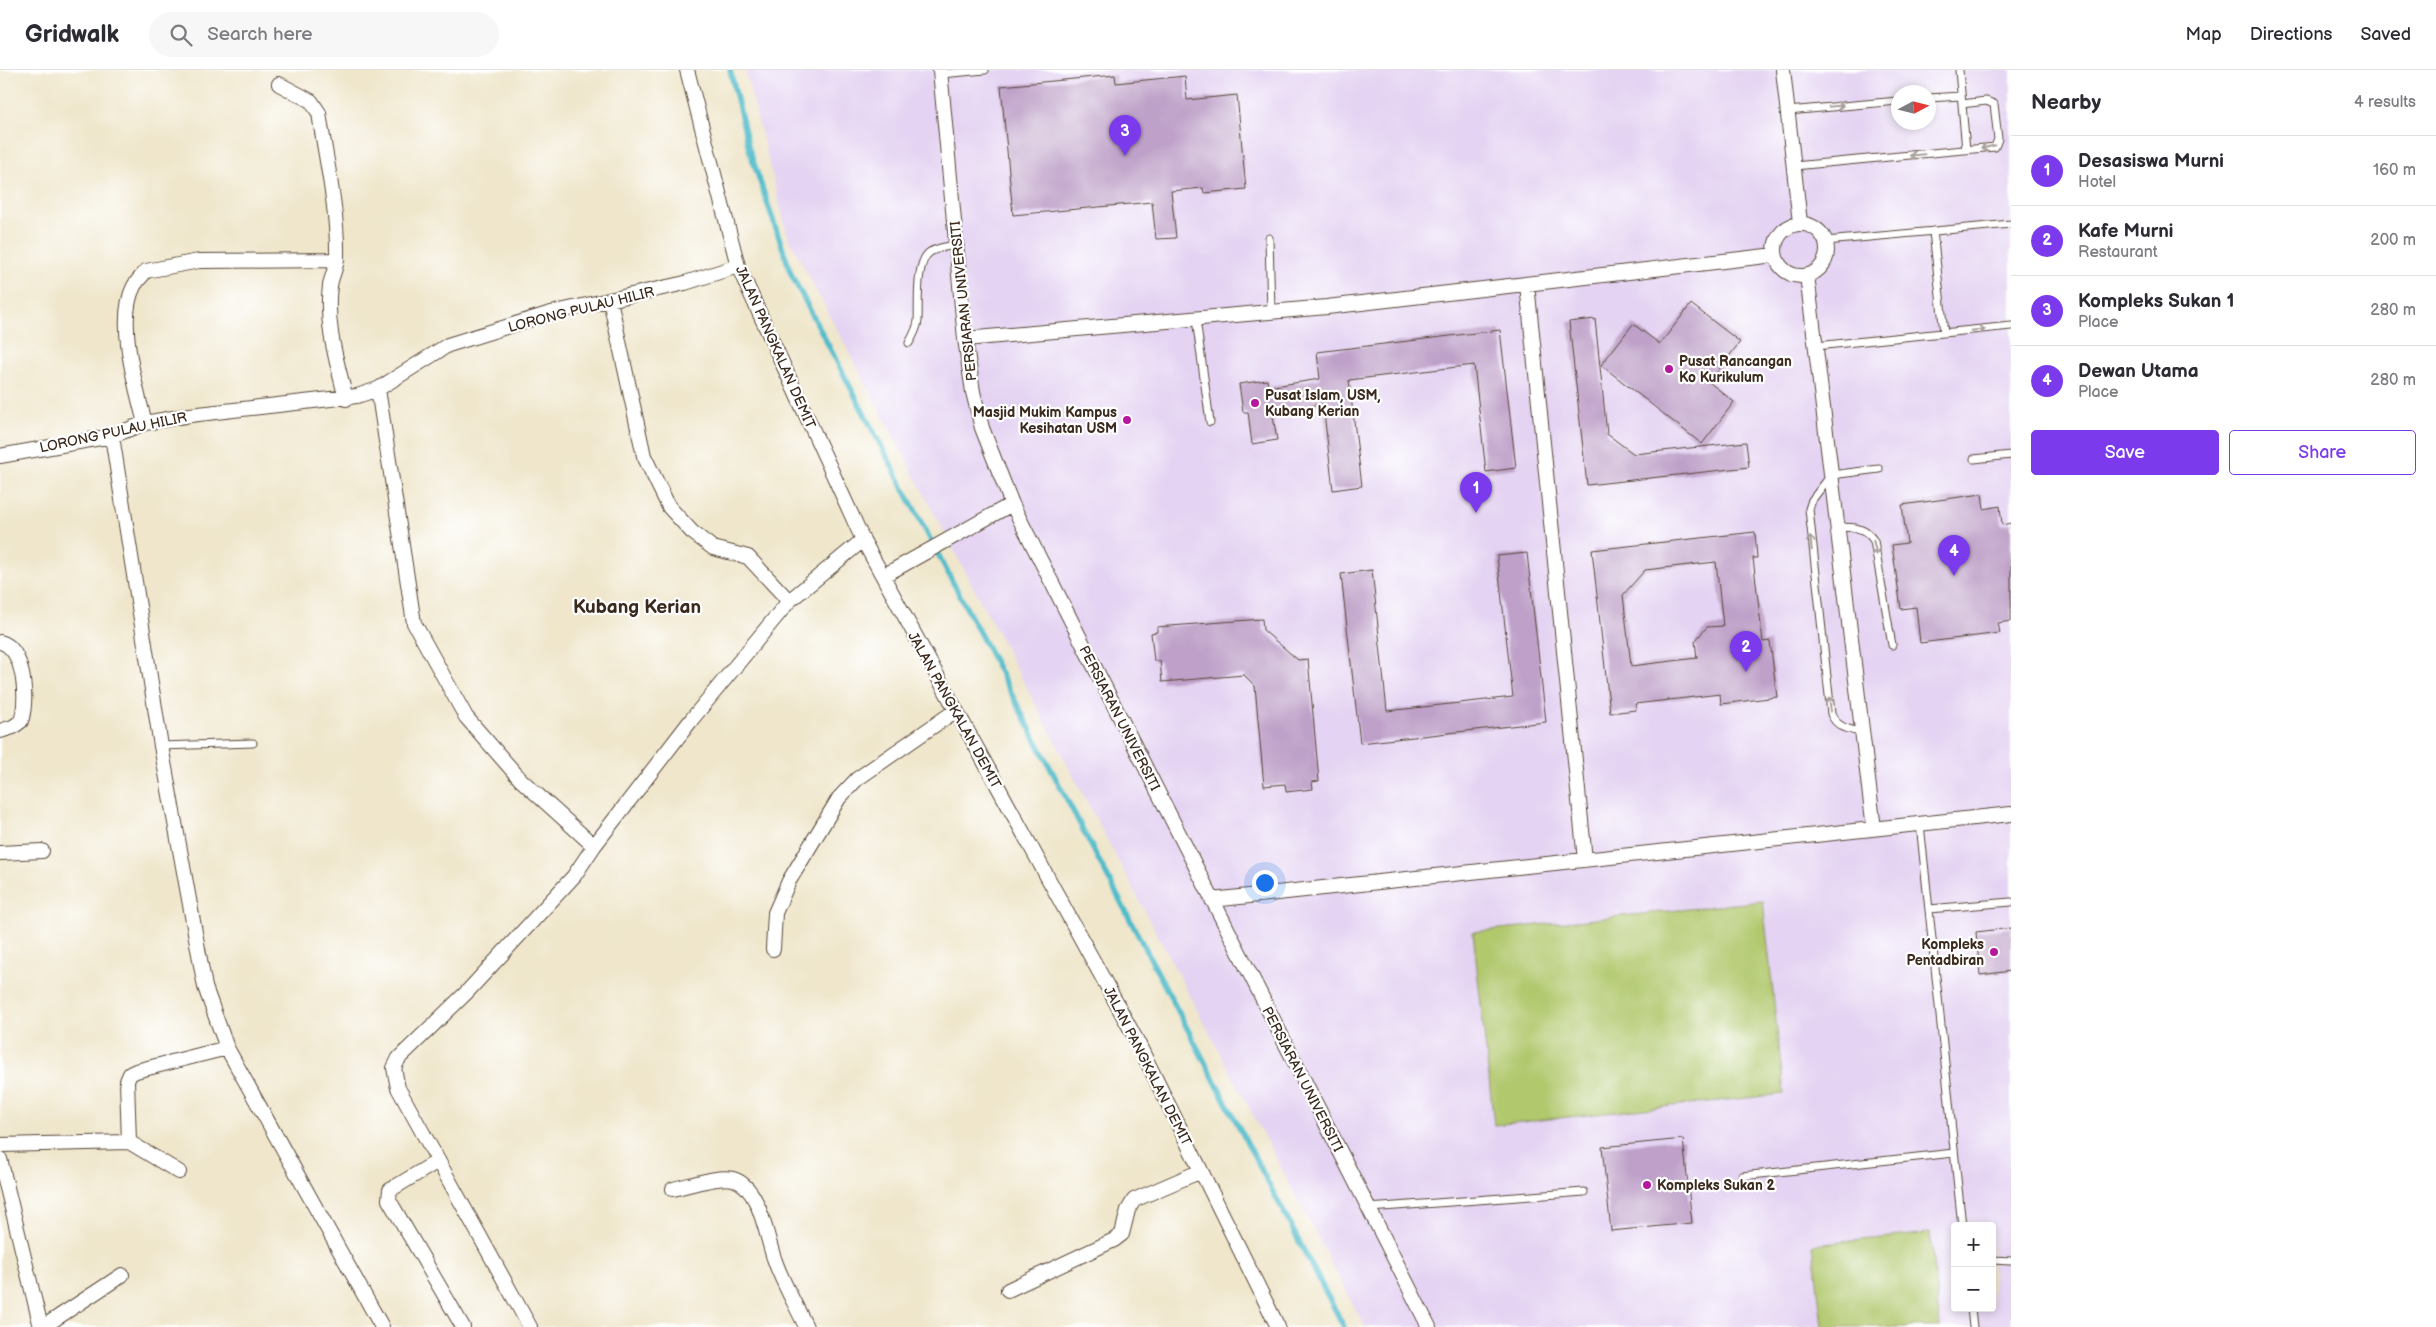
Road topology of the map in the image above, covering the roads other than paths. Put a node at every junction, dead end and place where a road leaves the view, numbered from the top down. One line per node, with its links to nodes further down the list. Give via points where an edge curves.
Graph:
1 (688, 70): 21 (street, JALAN PANGKALAN DEMIT)
2 (985, 70): 5 (lane)
3 (1783, 70): 10 (street)
4 (1959, 70): 8 (lane)
5 (941, 72): 18 (street, PERSIARAN UNIVERSITI)
6 (279, 84): 20 (street, via 311,101 319,114 336,230)
7 (1936, 98): 8 (lane)
8 (1961, 100): 11 (lane); 11 (lane, one-way to 11, via 1994,104 1998,139 1995,147)
9 (1891, 102): 10 (lane, one-way to 9)
10 (1788, 111): 12 (street)
11 (1966, 150): 12 (lane, one-way to 12)
12 (1794, 166): 13 (street)
13 (1800, 223): 17 (street, via 1816,228); 19 (street, via 1791,225 1778,237)
14 (2011, 224): 15 (lane)
15 (1933, 231): 17 (lane); 28 (lane)
16 (1269, 238): 25 (lane)
17 (1826, 241): 22 (street, via 1828,250 1822,266)
18 (957, 244): 29 (street, PERSIARAN UNIVERSITI); 30 (lane, via 936,250 926,257 918,287 916,330)
19 (1775, 255): 22 (street, via 1783,270 1799,276); 23 (street)
20 (337, 260): 33 (street, via 330,285 329,316 332,344); 35 (street, via 199,261 146,271 134,286 129,302 128,331 132,370)
21 (738, 266): 24 (street, LORONG PULAU HILIR, via 685,283); 44 (street, JALAN PANGKALAN DEMIT)
22 (1807, 275): 31 (street)
23 (1527, 284): 25 (street); 60 (street)
24 (610, 300): 32 (street, LORONG PULAU HILIR, via 551,313 448,344); 46 (street, via 644,456 669,507 692,532 713,548 748,557)
25 (1271, 312): 26 (street)
26 (1196, 319): 29 (street); 34 (lane)
27 (2011, 326): 28 (lane, one-way to 27)
28 (1944, 333): 31 (lane)
29 (965, 339): 42 (street, PERSIARAN UNIVERSITI, via 982,428)
30 (910, 343)
31 (1816, 346): 41 (street)
32 (378, 389): 33 (street, LORONG PULAU HILIR); 57 (street, via 414,623 466,717 520,779)
33 (346, 399): 35 (street, LORONG PULAU HILIR, via 288,403)
34 (1210, 422)
35 (145, 423): 36 (street, LORONG PULAU HILIR)
36 (112, 436): 38 (street, LORONG PULAU HILIR); 53 (street)
37 (2011, 455): 39 (lane)
38 (0, 456)
39 (1974, 458)
40 (1879, 469): 41 (lane)
41 (1832, 475): 43 (street); 51 (lane, one-way to 41, via 1840,726 1831,714 1820,630 1809,509 1812,500)
42 (1012, 504): 45 (street); 61 (street, PERSIARAN UNIVERSITI)
43 (1838, 526): 48 (lane, one-way to 48, via 1859,528 1869,533 1874,541); 51 (street)
44 (863, 540): 45 (street, JALAN PANGKALAN DEMIT); 46 (street)
45 (883, 576): 49 (street, JALAN PANGKALAN DEMIT)
46 (789, 601): 57 (street)
47 (0, 642): 50 (street, via 14,651 19,660 24,704 21,721)
48 (1892, 645)
49 (955, 711): 64 (street, via 857,779 839,798 785,889 775,913); 71 (street, JALAN PANGKALAN DEMIT, via 1136,1039)
50 (0, 730)
51 (1862, 733): 56 (street)
52 (253, 743): 53 (lane)
53 (161, 746): 65 (street, via 205,987)
54 (2011, 814): 55 (street)
55 (1920, 824): 56 (street); 63 (lane)
56 (1874, 829): 60 (street)
57 (594, 846): 70 (street, via 574,876 466,993 399,1058 394,1068 398,1088)
58 (42, 851): 59 (street)
59 (0, 853)
60 (1584, 860): 61 (street)
61 (1212, 900): 76 (street, PERSIARAN UNIVERSITI)
62 (2011, 902): 63 (lane)
63 (1929, 910): 68 (lane)
64 (774, 949)
65 (227, 1048): 66 (street, via 130,1074 127,1081); 84 (street)
66 (128, 1142): 67 (street); 72 (street)
67 (0, 1144)
68 (1954, 1153): 73 (lane); 77 (lane)
69 (0, 1159): 83 (street)
70 (438, 1161): 85 (street, via 390,1190 389,1200); 86 (street)
71 (1201, 1171): 81 (street, via 1134,1200 1122,1234 1114,1240); 88 (street, JALAN PANGKALAN DEMIT)
72 (179, 1172)
73 (1742, 1176)
74 (673, 1189): 87 (street, via 721,1179 744,1184 758,1204 775,1262)
75 (1584, 1192): 76 (lane)
76 (1369, 1208): 89 (street, PERSIARAN UNIVERSITI)
77 (1962, 1222)
78 (1996, 1260): 79 (lane)
79 (2011, 1261)
80 (122, 1275): 83 (street)
81 (1008, 1290)
82 (1970, 1312): 90 (lane)
83 (42, 1327)
84 (382, 1327)
85 (463, 1327)
86 (530, 1327)
87 (806, 1327)
88 (1278, 1327)
89 (1429, 1327)
90 (1972, 1327)

